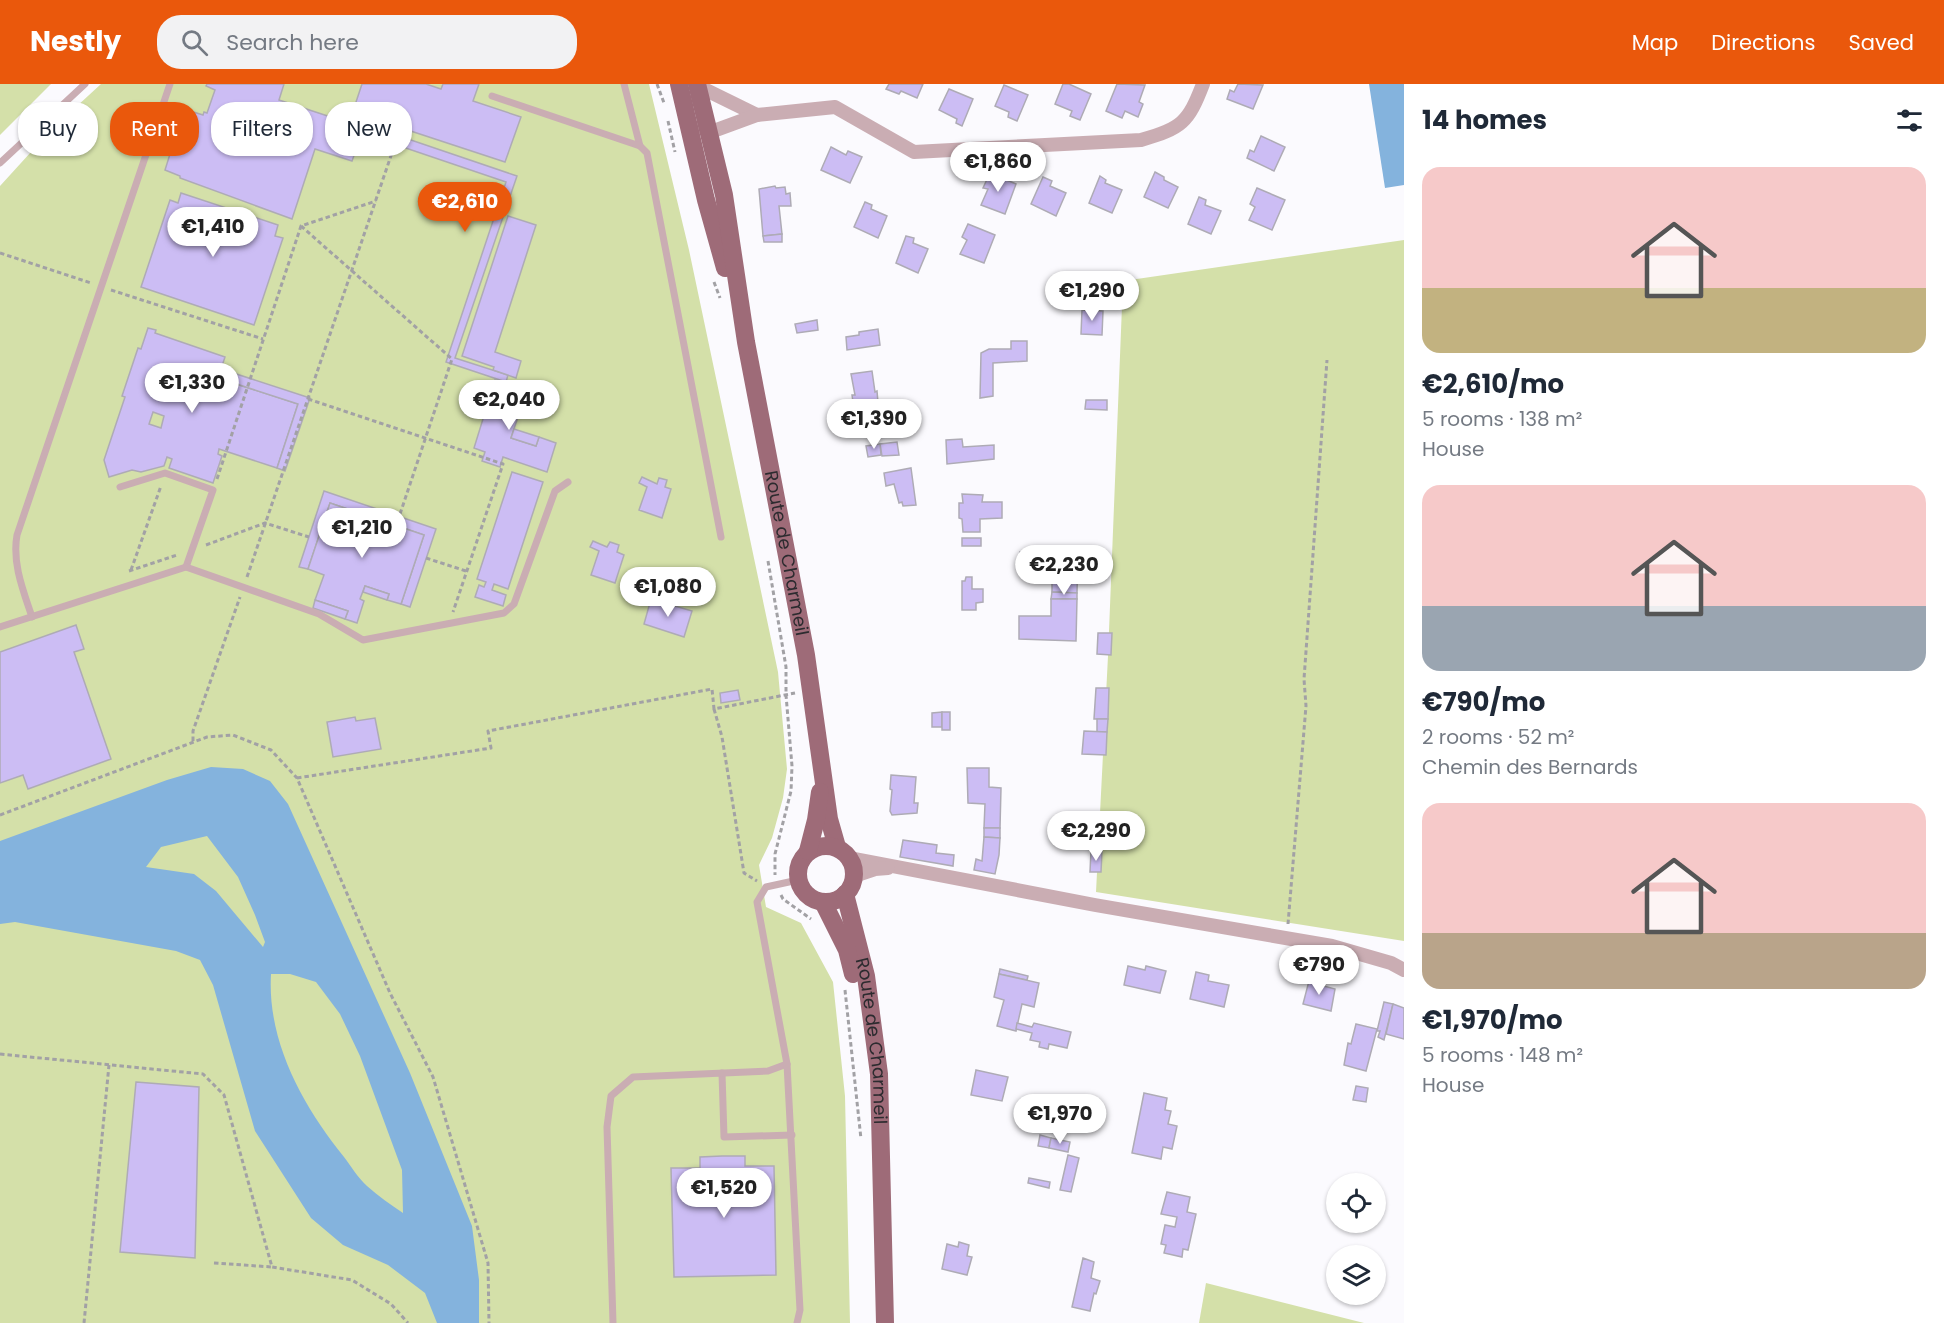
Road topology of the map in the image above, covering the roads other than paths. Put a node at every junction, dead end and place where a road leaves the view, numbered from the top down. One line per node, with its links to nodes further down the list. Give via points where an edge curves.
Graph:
1 (85, 84): 11 (lane)
2 (170, 84): 16 (lane, via 17,535 16,563)
3 (624, 84): 10 (lane)
4 (679, 84): 9 (main road, Route de Charmeil)
5 (1203, 84): 8 (street, via 1187,120 1141,140 914,152 835,108)
6 (694, 87): 8 (street); 9 (main road, Route de Charmeil); 9 (street)
7 (492, 96): 10 (lane)
8 (757, 115): 9 (street)
9 (700, 135): 18 (main road, Route de Charmeil, via 724,195 746,342 806,655)
10 (640, 146): 14 (lane, via 647,153)
11 (0, 163)
12 (568, 482): 15 (lane, via 555,491 514,604 504,613 363,640 319,614)
13 (120, 487): 15 (lane, via 165,473 213,490)
14 (721, 537)
15 (186, 567): 16 (lane)
16 (32, 617): 17 (lane)
17 (0, 627)
18 (823, 767): 19 (main road, Route de Charmeil); 20 (main road, Route de Charmeil, via 830,819)
19 (808, 851): 20 (main road, via 823,845); 21 (main road, via 798,868)
20 (847, 861): 22 (main road, via 851,887); 24 (street, via 875,869 899,866 1332,946)
21 (798, 880): 23 (main road, via 811,898); 25 (lane, via 766,887 757,902)
22 (845, 894): 23 (main road); 28 (main road, Route de Charmeil, via 867,976 879,1074)
23 (823, 902): 28 (main road, Route de Charmeil, via 847,951 855,981)
24 (1404, 970)
25 (787, 1064): 26 (lane, via 768,1071); 27 (lane)
26 (722, 1073): 27 (lane, via 724,1137); 29 (lane, via 633,1077 611,1096 607,1127)
27 (792, 1135): 30 (lane, via 800,1310)
28 (882, 1155): 31 (main road, Route de Charmeil)
29 (613, 1323)
30 (797, 1323)
31 (885, 1323)

